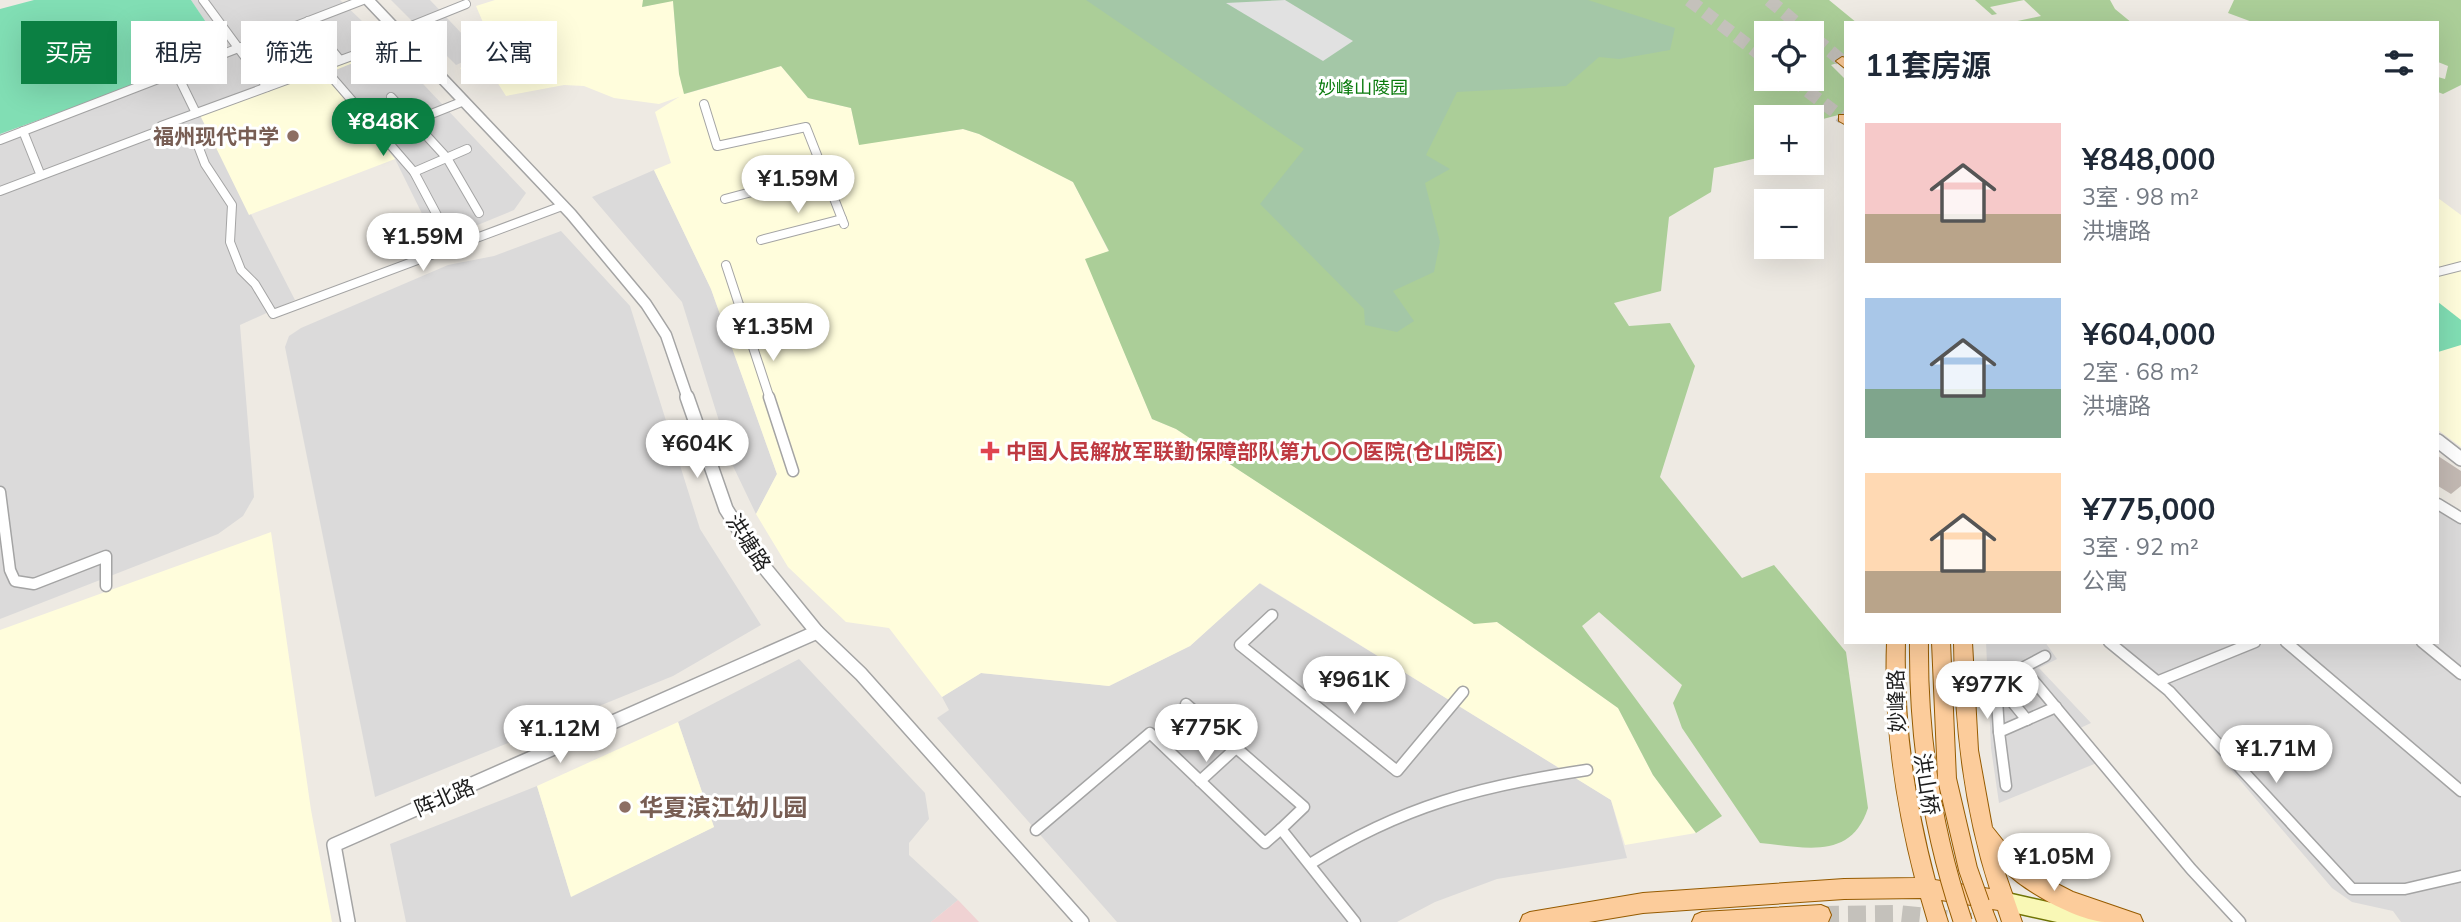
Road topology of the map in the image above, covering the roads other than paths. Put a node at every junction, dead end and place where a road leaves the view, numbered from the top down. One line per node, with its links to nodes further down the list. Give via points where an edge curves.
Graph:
1 (203, 0): 7 (street)
2 (365, 0): 4 (street); 5 (street, 洪塘路)
3 (459, 0): 6 (street, via 466,4)
4 (308, 21)
5 (389, 21)
6 (424, 21)
7 (239, 48): 8 (street); 16 (street)
8 (227, 53)
9 (337, 56): 11 (street)
10 (351, 56): 11 (street)
11 (340, 60): 16 (street)
12 (447, 82): 18 (street, 洪塘路)
13 (337, 83): 23 (street)
14 (145, 84): 22 (street)
15 (182, 84): 20 (street)
16 (267, 87): 20 (street)
17 (391, 97): 21 (street)
18 (464, 101): 21 (street); 32 (street, 洪塘路)
19 (704, 104): 29 (street, via 717,146 806,127)
20 (196, 113): 27 (street)
21 (414, 121): 23 (street); 26 (street)
22 (23, 131): 24 (street); 27 (street)
23 (381, 134): 28 (street)
24 (0, 140)
25 (467, 149): 26 (street)
26 (447, 158): 28 (street); 33 (street)
27 (39, 171): 30 (street)
28 (414, 172): 34 (street)
29 (824, 173): 31 (street); 35 (street, via 843,221)
30 (0, 188): 32 (street, via 156,132 191,130 205,164 232,205 230,242 241,270 273,314)
31 (724, 200)
32 (562, 206): 47 (street, 洪塘路, via 661,325 726,509 756,557)
33 (478, 214)
34 (447, 234)
35 (761, 240)
36 (726, 265): 41 (street)
37 (2461, 266): 38 (street)
38 (2439, 272)
39 (2439, 442): 40 (street)
40 (2461, 459)
41 (793, 471)
42 (0, 492): 45 (street, via 15,582 34,584 106,556)
43 (2439, 505): 44 (street)
44 (2461, 518)
45 (106, 586)
46 (1272, 615): 61 (street, via 1240,645 1397,771)
47 (817, 632): 79 (street, 阵北路, via 334,845); 80 (street, 洪塘路, via 861,674)
48 (1896, 644): 76 (main road, 妙峰路, via 1900,767 1910,828)
49 (1919, 644): 85 (main road, 洪山桥, bridge, via 1920,740 1928,797)
50 (1941, 644): 86 (main road, bridge, via 1947,779 1968,869)
51 (1964, 644): 71 (main road, via 1967,754)
52 (2112, 644): 59 (street)
53 (2250, 644): 59 (street)
54 (2288, 644): 70 (street)
55 (2424, 644): 58 (street)
56 (2045, 656): 57 (street)
57 (2023, 668): 60 (street); 63 (street)
58 (2461, 674)
59 (2159, 681): 75 (street, via 2352,889 2405,889)
60 (1996, 682): 64 (street); 65 (street)
61 (1463, 692)
62 (1186, 704): 66 (street)
63 (2056, 707): 64 (street); 90 (street)
64 (2027, 720): 65 (street)
65 (1999, 732): 69 (street)
66 (1236, 748): 68 (street); 72 (street, via 1304,807)
67 (1587, 770): 74 (street, via 1512,781 1424,803 1372,826)
68 (1199, 780): 72 (street, via 1265,843); 73 (street, via 1150,733)
69 (2006, 786)
70 (2461, 791)
71 (1980, 825): 77 (main road); 89 (main road, via 2011,865 2041,889)
72 (1281, 829): 74 (street)
73 (1036, 830)
74 (1310, 864): 81 (street)
75 (2461, 876)
76 (1927, 888): 77 (main road); 82 (main road, via 1856,888 1643,903); 84 (main road, 妙峰路)
77 (2003, 901): 87 (main road); 88 (main road)
78 (1821, 915): 83 (main road)
79 (348, 922)
80 (1082, 922)
81 (1355, 922)
82 (1530, 922)
83 (1702, 922)
84 (1938, 922)
85 (1962, 922)
86 (1987, 922)
87 (2011, 922)
88 (2096, 922)
89 (2133, 922)
90 (2241, 922)

